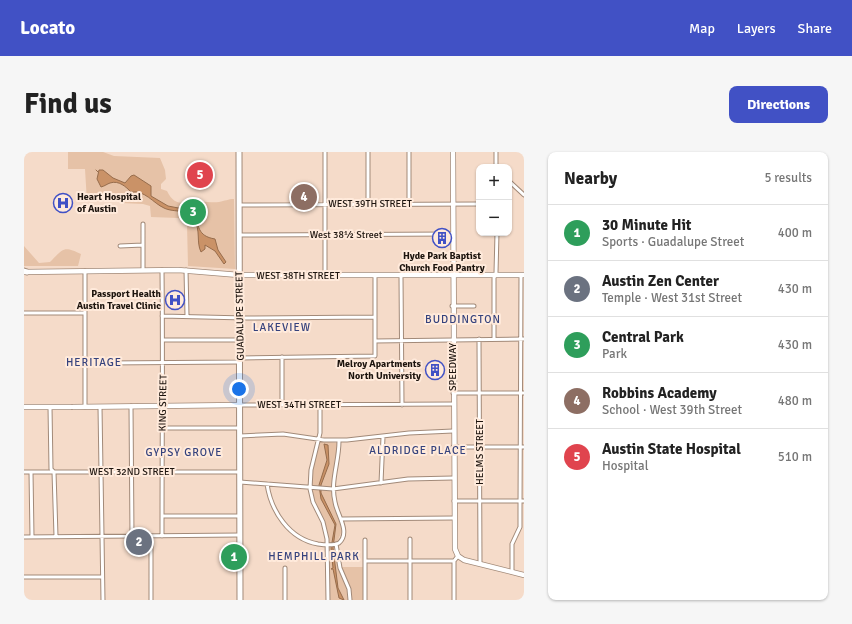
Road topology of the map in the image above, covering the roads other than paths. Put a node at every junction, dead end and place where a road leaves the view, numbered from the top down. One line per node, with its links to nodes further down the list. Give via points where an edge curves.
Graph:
1 (239, 152): 10 (main road, GUADALUPE STREET)
2 (325, 152): 14 (street)
3 (368, 152): 11 (street)
4 (409, 152): 12 (street)
5 (453, 152): 15 (street, SPEEDWAY)
6 (496, 152): 7 (street)
7 (496, 164)
8 (512, 184): 9 (street)
9 (524, 195)
10 (239, 204): 14 (street, WEST 39TH STREET); 18 (main road, GUADALUPE STREET)
11 (368, 204): 12 (street, WEST 39TH STREET); 14 (street, WEST 39TH STREET)
12 (409, 204): 15 (street, WEST 39TH STREET)
13 (476, 204): 15 (street, WEST 39TH STREET)
14 (325, 205): 19 (street)
15 (452, 205): 17 (street, SPEEDWAY)
16 (143, 224): 21 (street)
17 (452, 234): 19 (street, West 38½ Street); 29 (street, SPEEDWAY)
18 (239, 235): 19 (street, West 38½ Street); 28 (main road, GUADALUPE STREET)
19 (325, 235): 32 (street)
20 (497, 236): 30 (street)
21 (143, 245): 22 (street); 23 (street)
22 (120, 246)
23 (143, 270): 24 (street, WEST 38TH STREET); 26 (street, WEST 38TH STREET)
24 (162, 270): 25 (street, WEST 38TH STREET); 39 (street, KING STREET)
25 (186, 270): 28 (street, WEST 38TH STREET); 40 (street)
26 (85, 271): 27 (street, WEST 38TH STREET); 38 (street)
27 (25, 272)
28 (239, 275): 32 (street, WEST 38TH STREET); 41 (main road, GUADALUPE STREET)
29 (452, 275): 30 (street, WEST 38TH STREET); 34 (street, WEST 38TH STREET); 35 (street, SPEEDWAY)
30 (495, 275): 31 (street, WEST 38TH STREET); 45 (street)
31 (522, 275): 46 (street)
32 (325, 276): 33 (street, WEST 38TH STREET)
33 (375, 276): 34 (street, WEST 38TH STREET); 42 (street)
34 (401, 276): 50 (street)
35 (452, 306): 36 (street); 43 (street, SPEEDWAY)
36 (474, 306)
37 (24, 313): 38 (street)
38 (85, 313): 67 (street)
39 (162, 316): 40 (street); 47 (street, KING STREET)
40 (187, 316): 41 (street)
41 (239, 317): 42 (street); 48 (main road, GUADALUPE STREET)
42 (375, 317): 49 (street)
43 (453, 339): 44 (street); 50 (street); 55 (street, SPEEDWAY)
44 (479, 339): 45 (street); 56 (street, HELMS STREET)
45 (494, 339): 46 (street)
46 (522, 339): 57 (street)
47 (163, 340): 48 (street); 53 (street, KING STREET)
48 (240, 340): 52 (main road, GUADALUPE STREET)
49 (375, 341): 50 (street); 51 (street, via 376,356)
50 (402, 341): 62 (street)
51 (282, 357): 52 (street); 60 (street)
52 (240, 360): 53 (street); 59 (main road, GUADALUPE STREET)
53 (164, 362): 54 (street); 64 (street, KING STREET)
54 (105, 363)
55 (453, 393): 56 (street); 58 (street, SPEEDWAY)
56 (480, 393): 57 (street); 77 (street, HELMS STREET)
57 (522, 393): 78 (street)
58 (453, 404): 62 (street, WEST 34TH STREET); 71 (street, SPEEDWAY)
59 (240, 405): 60 (street, WEST 34TH STREET); 64 (street, WEST 34TH STREET); 70 (main road, GUADALUPE STREET)
60 (282, 405): 61 (street, WEST 34TH STREET)
61 (320, 405): 62 (street, WEST 34TH STREET); 74 (street)
62 (402, 405)
63 (131, 406): 64 (street, WEST 34TH STREET); 68 (street, WEST 34TH STREET); 83 (street)
64 (164, 406): 69 (street, KING STREET)
65 (24, 407): 66 (street, WEST 34TH STREET)
66 (50, 407): 67 (street, WEST 34TH STREET); 82 (street, via 51,469)
67 (85, 407): 68 (street, WEST 34TH STREET)
68 (100, 407): 79 (street)
69 (162, 428): 70 (street); 84 (street, KING STREET)
70 (240, 428): 72 (main road, GUADALUPE STREET)
71 (453, 431): 73 (street); 76 (street, SPEEDWAY)
72 (240, 436): 74 (street, via 283,434); 85 (main road, GUADALUPE STREET)
73 (383, 437): 75 (street); 88 (street)
74 (318, 440): 75 (street); 90 (street, via 310,474)
75 (339, 440): 91 (street, via 339,459)
76 (453, 447): 77 (street); 86 (street, SPEEDWAY)
77 (480, 447): 78 (street); 93 (street, HELMS STREET)
78 (522, 447): 94 (street)
79 (101, 471): 82 (street, WEST 32ND STREET); 83 (street, WEST 32ND STREET); 104 (street)
80 (24, 472): 81 (street, WEST 32ND STREET)
81 (31, 472): 82 (street, WEST 32ND STREET); 102 (street)
82 (54, 472): 103 (street)
83 (131, 472): 84 (street, WEST 32ND STREET); 105 (street)
84 (162, 472): 85 (street, WEST 32ND STREET); 95 (street, KING STREET)
85 (240, 472): 87 (main road, GUADALUPE STREET)
86 (454, 478): 88 (street, via 408,479); 92 (street, SPEEDWAY)
87 (240, 482): 89 (street); 96 (main road, GUADALUPE STREET)
88 (381, 483): 91 (street)
89 (267, 484): 90 (street); 111 (street, via 272,504 292,532 308,542)
90 (310, 489): 91 (street); 111 (street)
91 (333, 489): 98 (street)
92 (454, 501): 93 (street); 97 (street, SPEEDWAY)
93 (480, 501): 94 (street); 116 (street, HELMS STREET)
94 (522, 501): 99 (street)
95 (162, 516): 96 (street); 107 (street, KING STREET)
96 (240, 516): 101 (main road, GUADALUPE STREET)
97 (454, 518): 98 (street); 112 (street, SPEEDWAY, via 455,549)
98 (341, 519): 111 (street, via 343,538)
99 (519, 530): 100 (street); 118 (street, via 512,544)
100 (524, 532)
101 (240, 535): 107 (street); 124 (main road, GUADALUPE STREET)
102 (32, 536): 103 (street); 108 (street)
103 (56, 536): 104 (street)
104 (102, 536): 105 (street); 121 (street)
105 (132, 536): 106 (street)
106 (151, 536): 107 (street); 123 (street)
107 (162, 536)
108 (24, 537)
109 (410, 539): 114 (street)
110 (365, 540): 113 (street)
111 (332, 545): 126 (street); 127 (street, via 349,589)
112 (458, 556): 115 (street); 116 (street)
113 (366, 561): 114 (street); 128 (street)
114 (410, 561): 115 (street); 129 (street)
115 (454, 561): 130 (street)
116 (480, 564): 118 (street)
117 (285, 568): 125 (street)
118 (512, 572): 119 (street)
119 (524, 575)
120 (24, 577): 121 (street)
121 (102, 577): 122 (street)
122 (103, 600)
123 (151, 600)
124 (240, 600)
125 (285, 600)
126 (328, 600)
127 (350, 600)
128 (366, 600)
129 (410, 600)
130 (454, 600)

